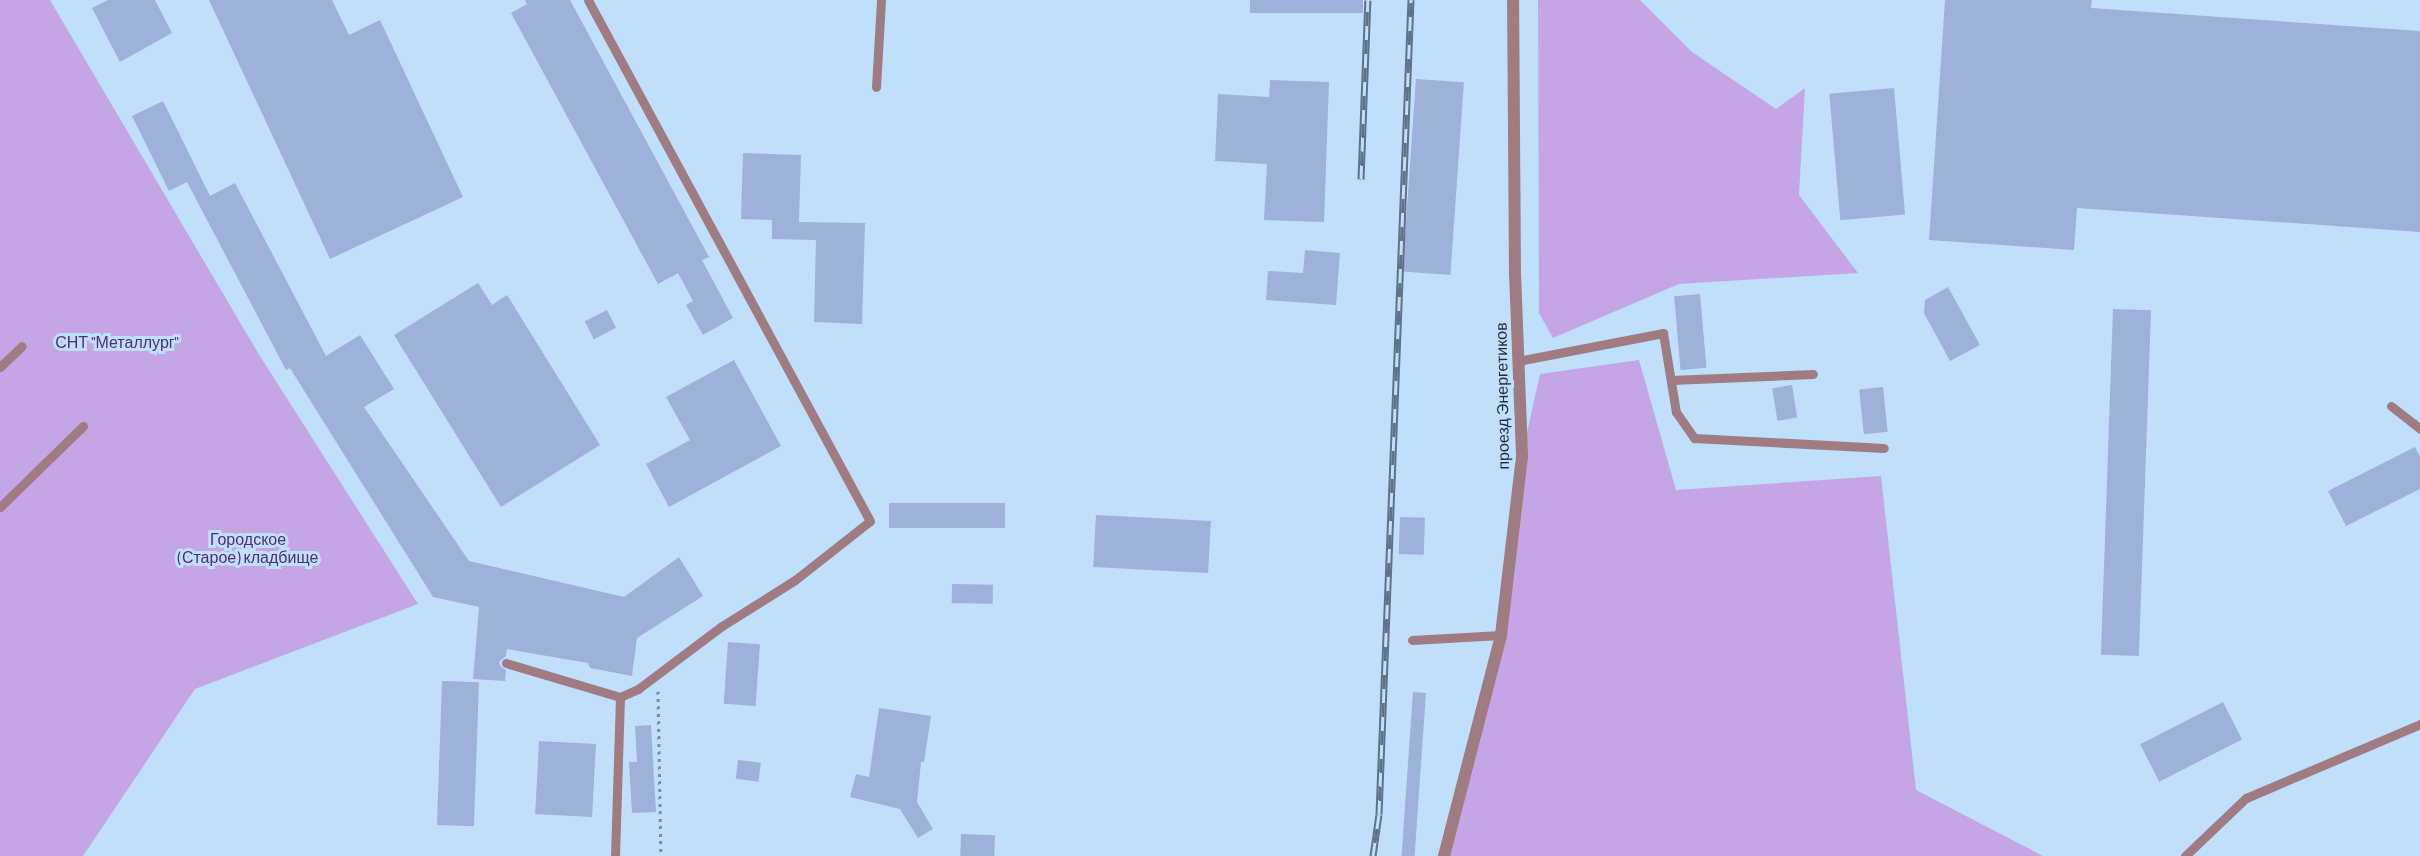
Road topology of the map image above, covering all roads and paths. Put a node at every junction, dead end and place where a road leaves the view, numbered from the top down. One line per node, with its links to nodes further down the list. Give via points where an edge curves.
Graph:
1 (588, 0): 18 (lane, via 870,521 795,580 722,626)
2 (881, 0): 4 (lane)
3 (1513, 0): 6 (street, проезд Энергетиков)
4 (876, 87)
5 (22, 345): 7 (lane)
6 (1518, 361): 9 (lane, via 1663,333); 15 (street, проезд Энергетиков, via 1522,455)
7 (0, 367)
8 (1813, 374): 9 (lane)
9 (1671, 380): 13 (lane, via 1676,412 1694,438)
10 (2391, 406): 12 (lane)
11 (83, 426): 14 (lane)
12 (2420, 429)
13 (1884, 448)
14 (0, 507)
15 (1501, 635): 16 (lane); 23 (street, проезд Энергетиков)
16 (1412, 640)
17 (506, 663): 19 (lane)
18 (657, 674): 19 (lane); 22 (path)
19 (620, 697): 21 (lane)
20 (2420, 724): 24 (lane, via 2246,798)
21 (615, 856)
22 (662, 856)
23 (1444, 856)
24 (2186, 856)

